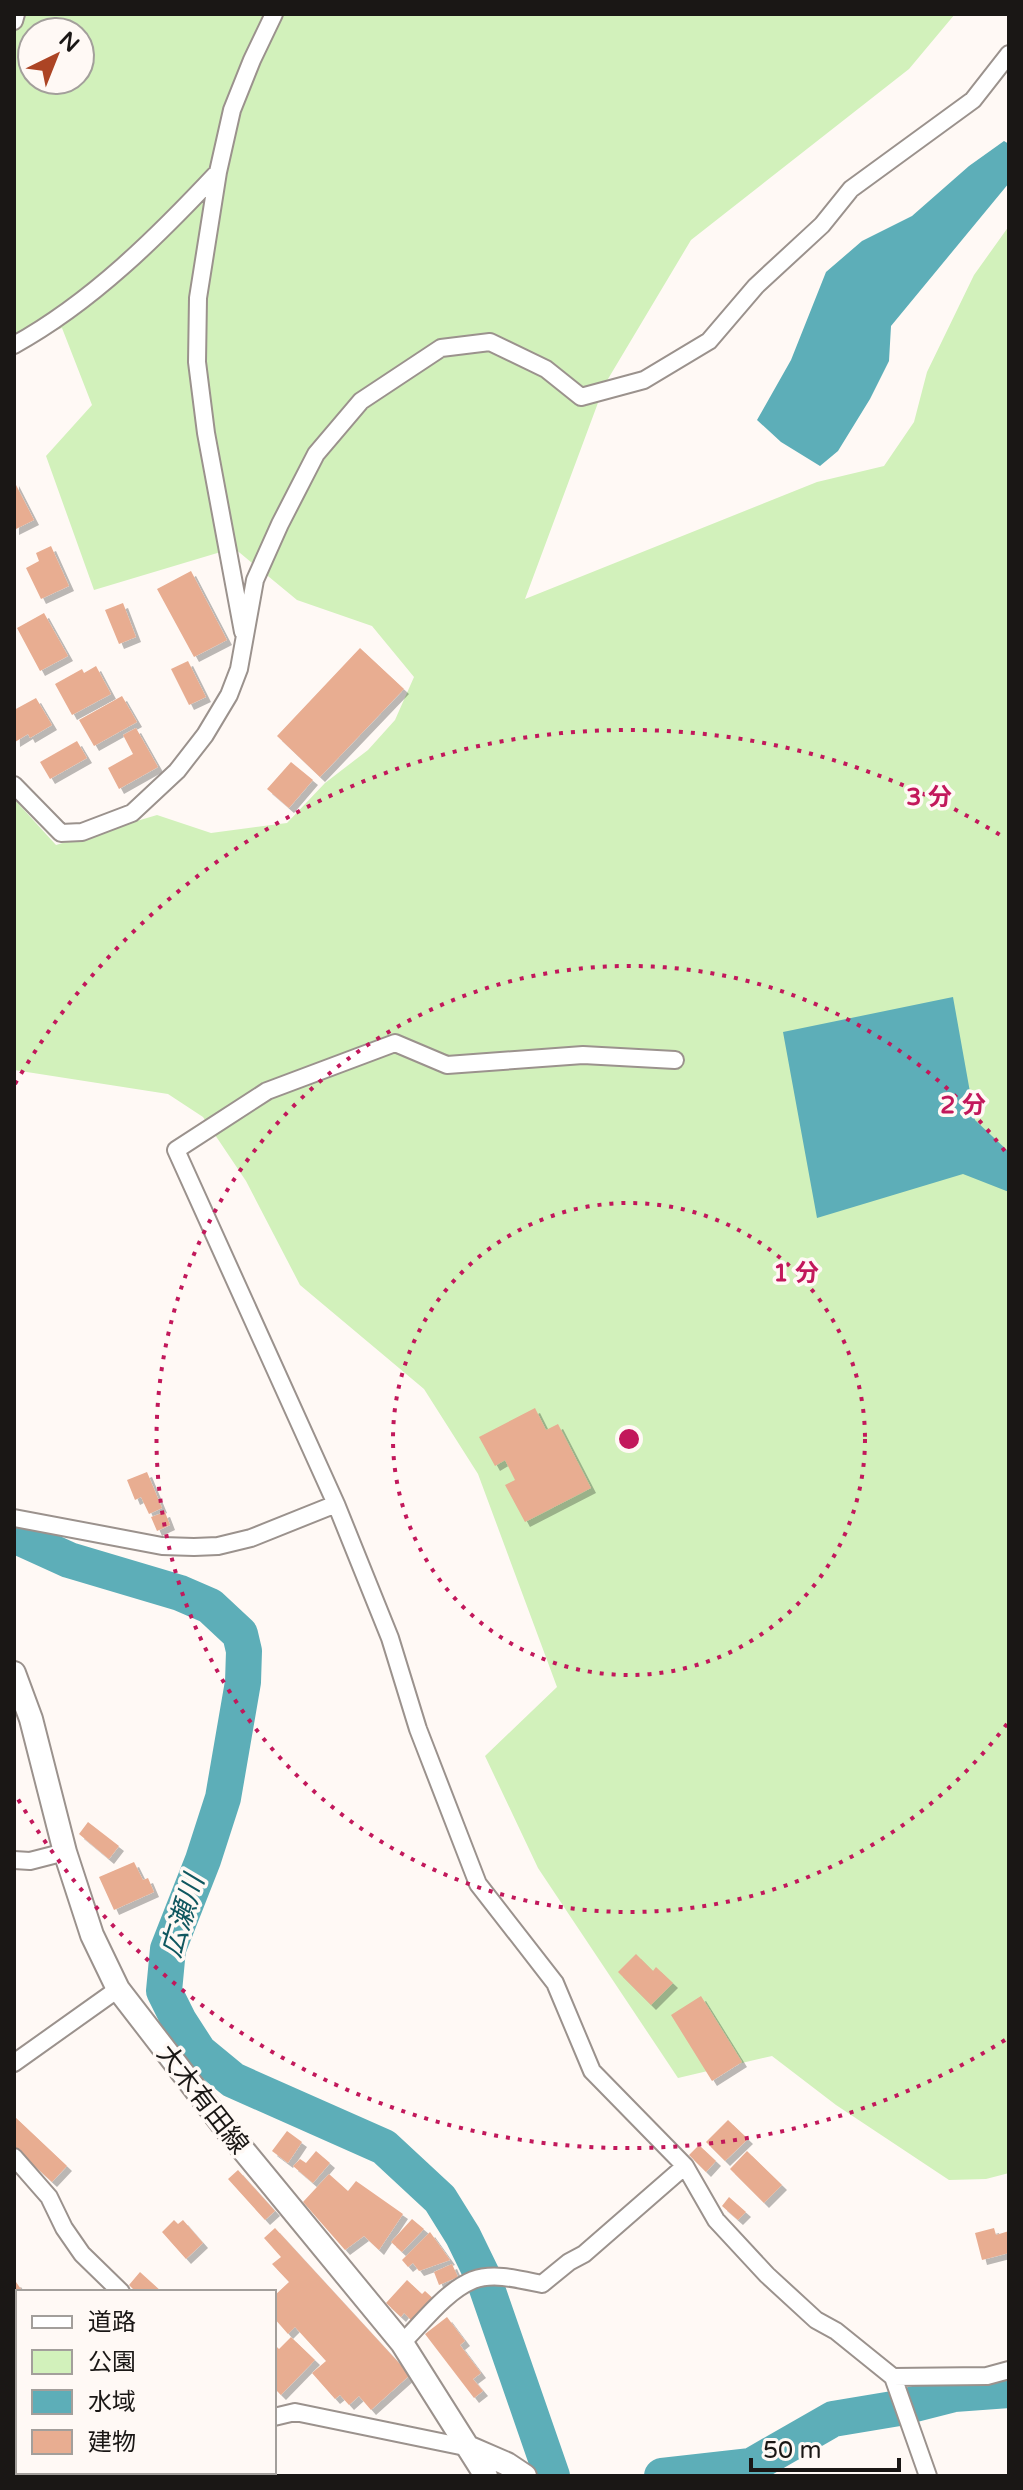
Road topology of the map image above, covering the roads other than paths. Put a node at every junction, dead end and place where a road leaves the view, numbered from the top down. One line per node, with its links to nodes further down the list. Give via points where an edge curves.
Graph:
1 (16, 14): 3 (street)
2 (274, 14): 5 (street, via 232,110)
3 (14, 21)
4 (1009, 54): 7 (street, via 973,100 851,189 709,341 644,380 581,397 546,369 490,342 441,348 361,401 316,454 280,524 255,580)
5 (218, 172): 6 (street, via 98,287); 7 (street, via 198,298 197,362)
6 (14, 345)
7 (245, 645): 8 (street, via 220,713 177,771 132,813 82,832 61,833)
8 (14, 785)
9 (675, 1060): 10 (street, via 583,1055 447,1065 395,1043 267,1091 176,1150)
10 (336, 1504): 11 (street, via 218,1546 147,1543); 18 (street, via 478,1884 555,1983 592,2071)
11 (14, 1518)
12 (14, 1673): 13 (main road, 大木有田線)
13 (65, 1852): 14 (street); 15 (main road, 大木有田線, via 92,1935)
14 (14, 1860)
15 (118, 1989): 16 (street); 20 (main road, 大木有田線)
16 (14, 2063)
17 (14, 2157): 19 (street, via 49,2197 82,2254)
18 (685, 2166): 20 (street, via 542,2284 506,2277 474,2279); 22 (street, via 716,2220 767,2275 816,2320)
19 (119, 2290)
20 (402, 2343): 24 (main road, 大木有田線)
21 (1009, 2370): 22 (street, via 987,2376)
22 (893, 2377): 27 (street)
23 (276, 2417): 24 (street, via 295,2412)
24 (470, 2448): 25 (main road, 大木有田線); 26 (main road)
25 (486, 2476)
26 (525, 2476)
27 (928, 2476)

